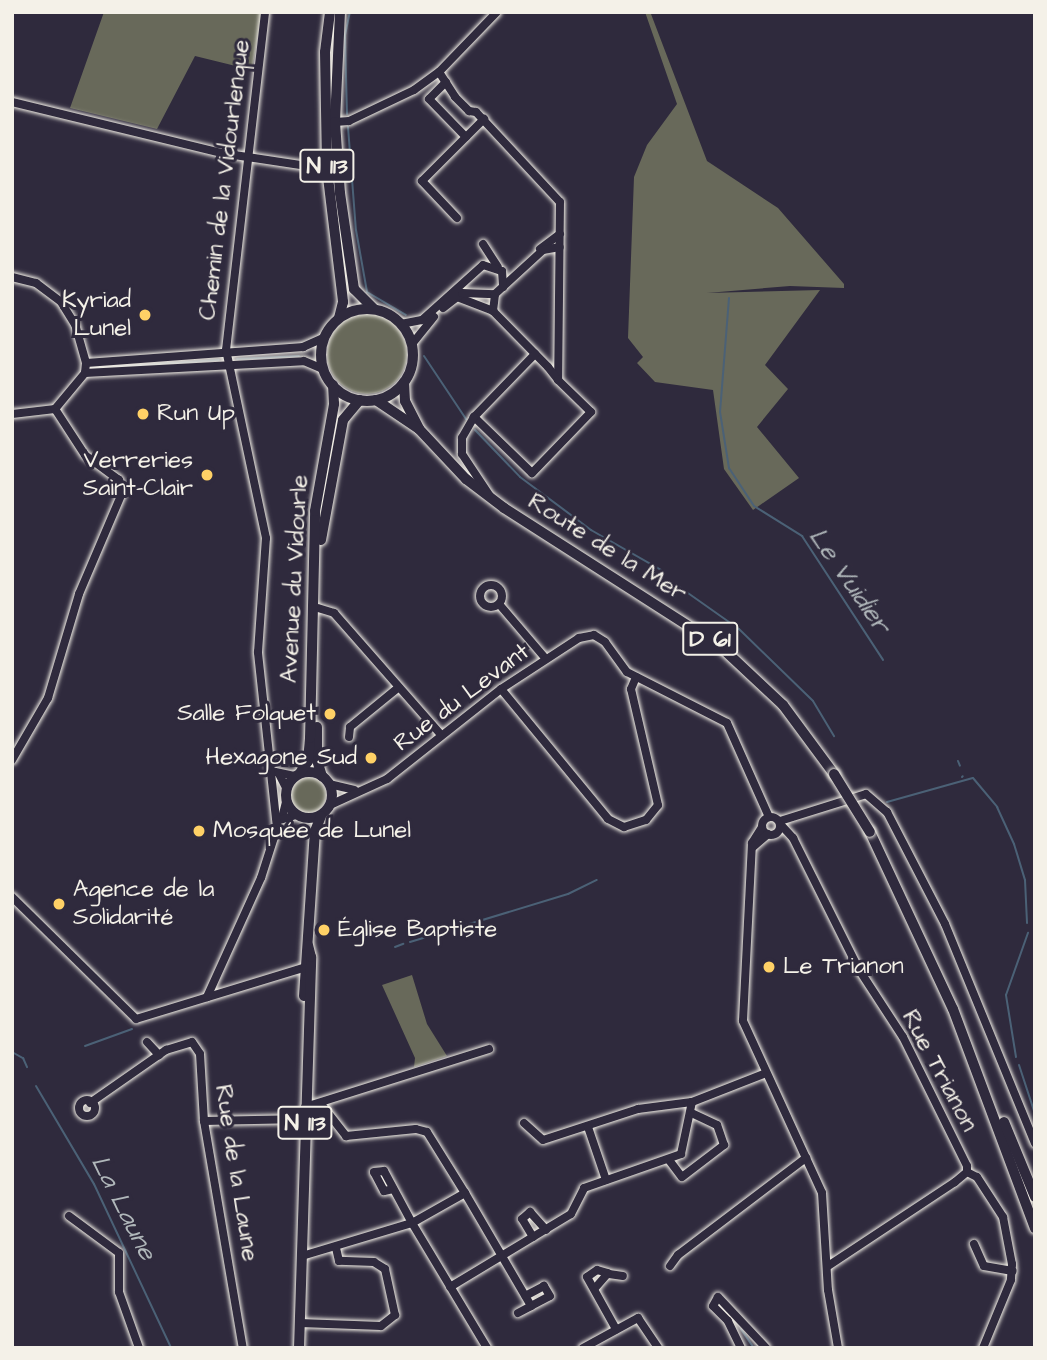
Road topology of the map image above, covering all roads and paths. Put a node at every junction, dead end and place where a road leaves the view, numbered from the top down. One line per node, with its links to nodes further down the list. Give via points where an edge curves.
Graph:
1 (265, 12): 11 (street, Chemin de la Vidourlenque)
2 (330, 12): 12 (main road, N 113, via 325,52)
3 (340, 12): 9 (main road, N 113)
4 (498, 12): 5 (street)
5 (439, 72): 6 (street); 9 (street, via 383,106)
6 (446, 82): 8 (street, via 455,97); 10 (street, via 429,99)
7 (12, 102): 11 (street)
8 (484, 119): 10 (street); 14 (street, via 560,202)
9 (335, 122): 24 (main road, N 113, via 352,280 361,299)
10 (466, 137): 13 (street, via 422,181)
11 (249, 158): 12 (street); 30 (street, Chemin de la Vidourlenque, via 228,312)
12 (327, 169): 26 (main road, N 113, via 343,302)
13 (457, 218)
14 (560, 234): 15 (street); 17 (street, via 516,271)
15 (559, 247): 19 (street, via 543,250); 32 (street)
16 (477, 269): 17 (street); 17 (street, via 483,244); 20 (street); 27 (street, via 422,320)
17 (500, 269): 19 (street)
18 (12, 276): 33 (street, via 36,283 61,302 75,324)
19 (503, 287): 21 (street)
20 (480, 292): 21 (street); 22 (street); 23 (street)
21 (495, 294): 25 (street)
22 (457, 297): 23 (street); 29 (street, via 421,328)
23 (482, 305): 25 (street)
24 (374, 309): 26 (main road, via 352,311); 27 (main road)
25 (493, 312): 31 (street)
26 (339, 318): 28 (main road)
27 (401, 324): 29 (main road)
28 (325, 337): 30 (street, via 303,347); 35 (main road)
29 (412, 344): 39 (main road, via 412,364)
30 (227, 353): 33 (street); 34 (street, Chemin de la Vidourlenque)
31 (535, 355): 36 (street); 45 (street)
32 (559, 362): 36 (street); 38 (street)
33 (86, 363): 37 (street)
34 (229, 365): 35 (street, via 304,361); 37 (street); 57 (street, via 266,538 258,652)
35 (323, 369): 40 (main road)
36 (551, 372): 38 (street)
37 (85, 373): 43 (street)
38 (558, 380): 45 (street, via 591,412 532,473)
39 (404, 382): 42 (main road); 46 (main road, Route de la Mer / D 61, via 405,401)
40 (333, 385): 41 (main road); 58 (main road, Avenue du Vidourle, via 334,404 315,511 308,761)
41 (360, 400): 42 (main road); 49 (main road, Avenue du Vidourle, via 345,414 333,465 321,533)
42 (376, 400): 46 (main road, Route de la Mer / D 61)
43 (55, 409): 44 (street); 56 (street, via 85,455 119,480 124,491 82,585 48,698)
44 (12, 414)
45 (474, 417): 47 (street, via 461,438 462,454)
46 (419, 429): 47 (main road, Route de la Mer / D 61)
47 (491, 499): 78 (main road, Route de la Mer / D 61, bridge, via 721,647 783,705 870,832)
48 (499, 604): 50 (street)
49 (318, 608): 52 (street, via 334,613); 59 (main road, Avenue du Vidourle, via 317,761)
50 (545, 659): 51 (street, Rue du Levant, via 579,638 594,635); 53 (street, Rue du Levant)
51 (636, 677): 53 (street, via 631,689 658,805 646,820 624,827 608,819); 67 (street, via 727,723)
52 (399, 687): 54 (street); 55 (street, via 350,727)
53 (501, 689): 54 (street, Rue du Levant)
54 (441, 736): 61 (street, Rue du Levant, via 387,779)
55 (349, 737)
56 (12, 760)
57 (275, 772): 58 (street); 60 (street); 66 (street)
58 (298, 775): 59 (main road); 60 (main road)
59 (326, 780): 61 (street); 63 (main road)
60 (286, 788): 62 (main road)
61 (354, 790): 63 (street, Rue du Levant)
62 (286, 803): 64 (main road); 66 (street)
63 (330, 805): 65 (main road)
64 (298, 816): 65 (main road); 66 (street); 69 (main road, N 113, via 307,830)
65 (320, 816): 69 (main road, N 113)
66 (279, 819): 72 (street, via 276,842)
67 (774, 828): 77 (street, via 752,847 743,1021); 87 (street, via 866,794 887,811 945,924); 90 (street, Rue Trianon, via 793,841 858,968 903,1037)
68 (12, 897): 72 (street, via 136,1019)
69 (310, 900): 70 (main road, N 113)
70 (308, 945): 71 (main road, N 113); 73 (main road, N 113)
71 (303, 968): 72 (street); 73 (main road, N 113)
72 (207, 997)
73 (307, 1009): 82 (main road, N 113)
74 (147, 1042): 76 (street)
75 (489, 1049): 81 (street)
76 (159, 1055): 79 (street); 84 (street, Rue de la Laune, via 192,1042 200,1054)
77 (764, 1074): 80 (street); 88 (street)
78 (985, 1086): 94 (main road, Route de la Mer / D 61); 97 (main road, Route de la Mer / D 61)
79 (90, 1102)
80 (692, 1102): 83 (street); 86 (street, via 638,1109)
81 (323, 1108): 82 (street); 93 (street, via 346,1136 416,1129 427,1132)
82 (305, 1113): 84 (street); 102 (main road, N 113)
83 (691, 1113): 89 (street, via 684,1149); 89 (street, via 718,1125 724,1145 682,1177)
84 (204, 1121): 117 (street, Rue de la Laune)
85 (524, 1123): 86 (street, via 543,1140)
86 (588, 1127): 91 (street)
87 (1035, 1143)
88 (806, 1158): 104 (street, via 678,1255); 105 (street, via 824,1203)
89 (669, 1160): 91 (street)
90 (967, 1172): 105 (street, Rue Trianon); 106 (street, via 977,1177 1003,1217)
91 (606, 1180): 98 (street, via 584,1188 571,1214)
92 (393, 1189): 96 (street)
93 (465, 1193): 96 (street); 103 (street)
94 (1035, 1197)
95 (69, 1216): 116 (street, via 118,1253 119,1292)
96 (412, 1223): 101 (street); 109 (street)
97 (1035, 1228)
98 (546, 1230): 99 (street); 99 (street, via 530,1212 522,1219)
99 (533, 1237): 103 (street)
100 (974, 1244): 106 (street, via 984,1266)
101 (336, 1248): 102 (street); 114 (street, via 339,1261 374,1262 385,1269 395,1315 381,1326)
102 (302, 1256): 114 (main road, N 113)
103 (502, 1256): 109 (street); 111 (street)
104 (670, 1266)
105 (828, 1266): 124 (street)
106 (1013, 1271): 125 (street)
107 (609, 1274): 108 (street); 110 (street); 110 (street, via 599,1269 588,1274)
108 (623, 1276)
109 (450, 1287): 119 (street)
110 (596, 1287): 115 (street)
111 (526, 1296): 112 (street); 112 (street, via 544,1286 550,1296)
112 (531, 1306): 113 (street)
113 (518, 1313)
114 (300, 1323): 118 (main road, N 113)
115 (616, 1329): 120 (street); 121 (street, via 638,1318)
116 (139, 1348)
117 (243, 1348)
118 (299, 1348)
119 (487, 1348)
120 (583, 1348)
121 (658, 1348)
122 (741, 1348): 123 (street, via 728,1321 713,1306 718,1297)
123 (766, 1348)
124 (838, 1348)
125 (983, 1348)

